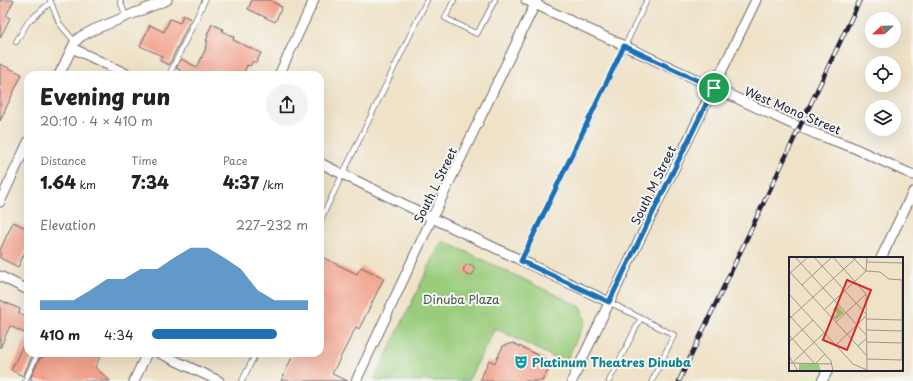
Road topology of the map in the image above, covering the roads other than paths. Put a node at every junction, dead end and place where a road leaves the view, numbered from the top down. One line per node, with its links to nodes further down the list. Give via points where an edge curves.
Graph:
1 (120, 0): 13 (lane)
2 (167, 0): 13 (street)
3 (205, 0): 19 (lane)
4 (314, 0): 20 (street)
5 (427, 0): 24 (lane)
6 (454, 0): 7 (lane, via 445,18 477,34)
7 (494, 0)
8 (526, 0): 12 (street, West Mono Street)
9 (647, 0): 16 (lane)
10 (756, 0): 21 (street, South M Street)
11 (50, 1): 14 (lane, via 28,22); 15 (lane, via 59,23)
12 (536, 2): 16 (street, West Mono Street); 29 (street, South L Street)
13 (126, 17): 15 (street, via 85,34)
14 (16, 42)
15 (73, 45): 17 (street); 18 (street)
16 (624, 46): 21 (street, West Mono Street); 31 (lane)
17 (61, 71)
18 (122, 71)
19 (171, 71)
20 (281, 71)
21 (714, 88): 25 (street, West Mono Street); 34 (street, South M Street)
22 (24, 151): 27 (street)
23 (324, 165): 24 (street)
24 (343, 174): 28 (lane); 29 (street)
25 (913, 175)
26 (913, 192): 30 (street)
27 (0, 202)
28 (324, 213)
29 (432, 218): 31 (street); 45 (street, South L Street)
30 (881, 257)
31 (521, 261): 34 (street)
32 (0, 276): 33 (street)
33 (24, 288)
34 (609, 302): 35 (lane); 46 (street, South M Street)
35 (641, 318): 47 (lane); 48 (lane, via 674,335)
36 (36, 357): 41 (lane)
37 (145, 357): 42 (street)
38 (168, 357): 43 (street)
39 (254, 357): 44 (lane)
40 (827, 371): 49 (street)
41 (25, 381)
42 (134, 381)
43 (219, 381)
44 (242, 381)
45 (356, 381)
46 (572, 381)
47 (609, 381)
48 (652, 381)
49 (822, 381)

